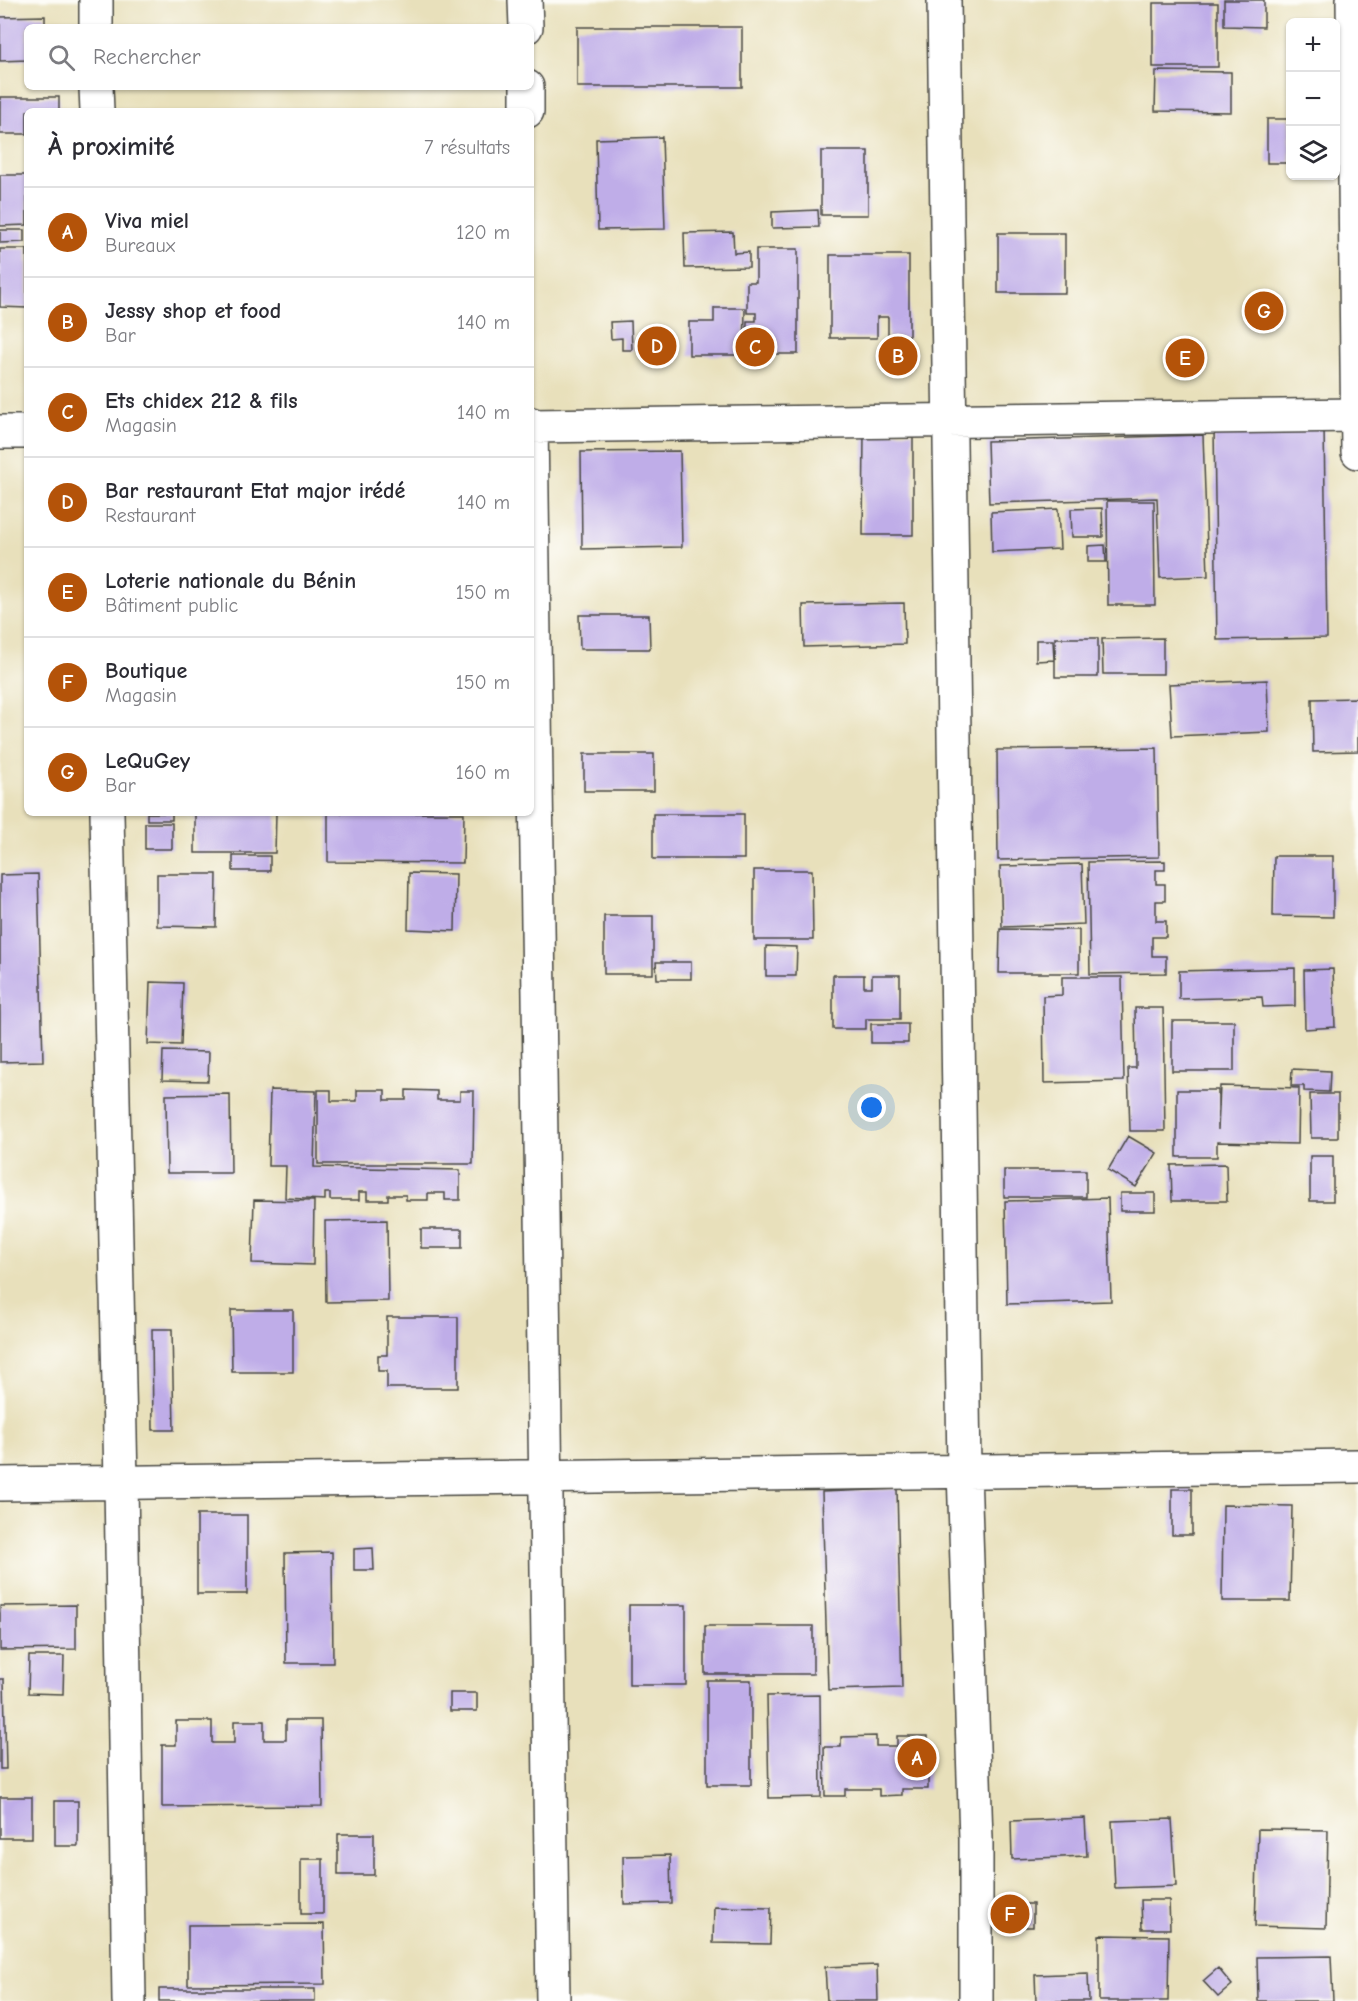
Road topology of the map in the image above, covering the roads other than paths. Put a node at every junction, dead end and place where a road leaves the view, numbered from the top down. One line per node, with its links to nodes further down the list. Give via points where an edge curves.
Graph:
1 (96, 0): 5 (street)
2 (525, 0): 6 (street)
3 (944, 0): 12 (street)
4 (1353, 0): 11 (street)
5 (96, 24)
6 (526, 24)
7 (96, 90): 9 (street)
8 (526, 90): 10 (street)
9 (97, 108)
10 (527, 108)
11 (1357, 416): 12 (street); 16 (street)
12 (949, 420): 13 (street); 20 (street)
13 (534, 425)
14 (0, 432): 15 (street)
15 (24, 432)
16 (1358, 452)
17 (534, 635): 21 (street)
18 (107, 816): 22 (street)
19 (1358, 1466): 20 (street)
20 (964, 1471): 21 (street); 26 (street, via 976,1839)
21 (546, 1477): 22 (street); 25 (street)
22 (121, 1482): 23 (street); 24 (street)
23 (0, 1484)
24 (129, 2001)
25 (553, 2001)
26 (976, 2001)

